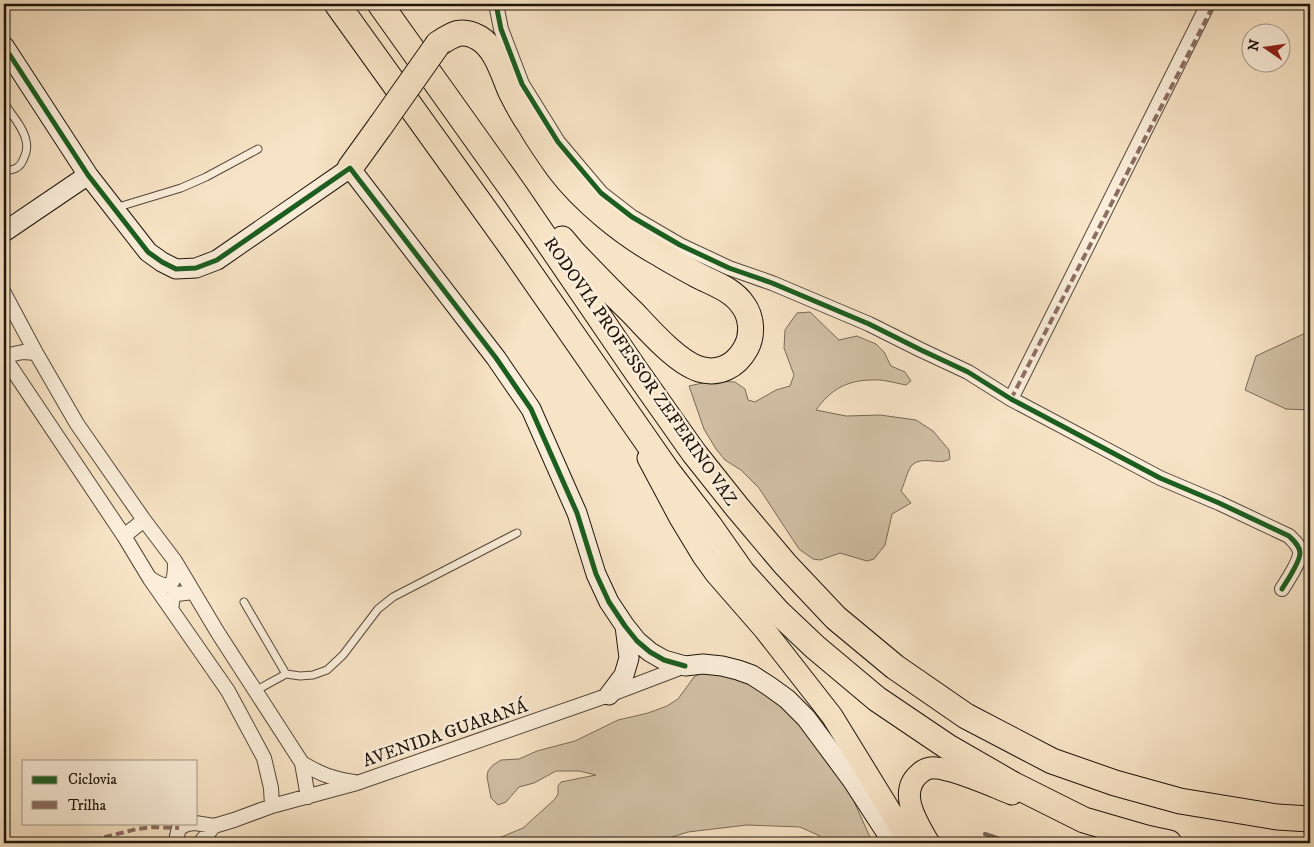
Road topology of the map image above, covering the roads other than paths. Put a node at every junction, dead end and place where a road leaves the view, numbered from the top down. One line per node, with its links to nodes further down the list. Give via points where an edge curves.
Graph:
1 (337, 4): 20 (highway, RODOVIA PROFESSOR ZEFERINO VAZ)
2 (380, 4): 6 (highway, RODOVIA PROFESSOR ZEFERINO VAZ)
3 (395, 4): 6 (highway)
4 (496, 4): 19 (street, via 500,29 522,84 558,142 601,193 632,217 729,268 869,324 968,372)
5 (1208, 4): 19 (street)
6 (402, 34): 13 (highway, RODOVIA PROFESSOR ZEFERINO VAZ)
7 (4, 46): 12 (street)
8 (4, 103): 11 (lane, via 21,128 26,152 21,165)
9 (258, 149): 14 (lane, via 181,188)
10 (350, 168): 13 (highway, bridge, via 438,44 462,32 479,38 498,63 544,149 595,207 627,233 723,288 743,304 750,326 746,348 728,368 715,371 698,369 682,360 655,337 572,251 544,215); 14 (street, via 217,260 196,268 176,269 148,252); 30 (street, via 496,358 531,409 577,513 596,574)
11 (4, 170)
12 (88, 175): 14 (street); 15 (street)
13 (514, 192): 40 (highway, RODOVIA PROFESSOR ZEFERINO VAZ, via 639,376 736,506 836,618 896,667 966,716 1052,761 1180,801 1277,817)
14 (115, 208)
15 (4, 232)
16 (4, 293): 17 (street)
17 (36, 353): 18 (street, via 23,352); 21 (street, via 77,424)
18 (4, 357): 23 (street)
19 (1012, 399): 26 (street, via 1160,478 1289,536 1297,543 1300,552)
20 (618, 400): 41 (highway, RODOVIA PROFESSOR ZEFERINO VAZ, via 742,572 814,647 877,699 948,747); 48 (main road, via 703,556 832,716)
21 (144, 520): 23 (street); 24 (street)
22 (517, 533): 32 (lane, via 393,597 378,610 344,655 327,670 313,676)
23 (124, 536): 25 (street)
24 (175, 561): 25 (street, via 175,577 169,585 160,585); 27 (street)
25 (150, 579): 29 (street)
26 (1282, 589)
27 (192, 592): 29 (street, via 173,597); 34 (street)
28 (244, 602): 32 (lane)
29 (171, 609): 33 (street)
30 (624, 626): 31 (street, via 650,652); 35 (street, via 629,658 624,676)
31 (685, 666): 35 (street, AVENIDA GUARANÁ); 47 (street, via 703,664 738,670 752,675 787,699 806,718 852,780)
32 (286, 674): 34 (lane)
33 (228, 691): 34 (street, via 240,694); 39 (street, via 264,758)
34 (255, 691): 36 (street)
35 (609, 696): 37 (street, AVENIDA GUARANÁ)
36 (302, 763): 37 (street, via 330,778); 38 (street)
37 (357, 783): 38 (street, AVENIDA GUARANÁ)
38 (308, 797): 39 (street, AVENIDA GUARANÁ)
39 (272, 806): 44 (street, AVENIDA GUARANÁ)
40 (1310, 818)
41 (1084, 820): 49 (main road, via 1053,811 966,775 930,768 914,778 909,790 915,818); 50 (highway, RODOVIA PROFESSOR ZEFERINO VAZ)
42 (186, 824): 45 (street, AVENIDA GUARANÁ, via 179,828)
43 (198, 824): 44 (street, AVENIDA GUARANÁ)
44 (214, 826): 46 (street)
45 (178, 843)
46 (200, 843)
47 (893, 843)
48 (910, 843)
49 (929, 843)
50 (1170, 843)

